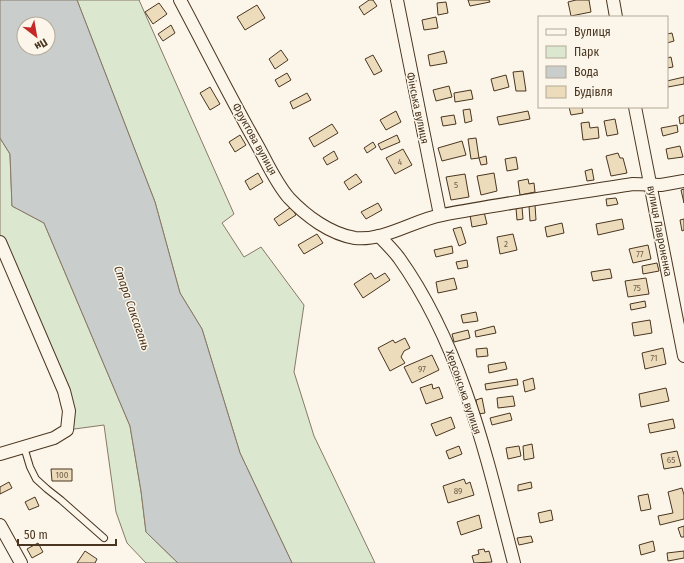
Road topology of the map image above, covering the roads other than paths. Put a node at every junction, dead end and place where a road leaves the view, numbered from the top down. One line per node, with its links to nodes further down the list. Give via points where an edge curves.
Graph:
1 (180, 0): 9 (street, Фруктова вулиця, via 274,176 289,197 310,218 333,231 347,236)
2 (397, 0): 8 (street, Фінська вулиця)
3 (613, 0): 4 (street)
4 (616, 16)
5 (635, 108): 7 (street, вулиця Лавроненка)
6 (684, 180): 7 (street, Фруктова вулиця)
7 (651, 185): 8 (street, Фруктова вулиця, via 633,184); 11 (street, вулиця Лавроненка)
8 (440, 215): 9 (street, Фруктова вулиця)
9 (379, 236): 17 (street, Херсонська вулиця, via 399,258 429,306 448,346 470,401)
10 (0, 242): 12 (street, via 64,391 69,411 67,430 54,438)
11 (684, 356)
12 (24, 447): 13 (street); 15 (lane, via 36,479)
13 (0, 454)
14 (0, 525): 16 (street)
15 (104, 538)
16 (21, 563)
17 (514, 563)

